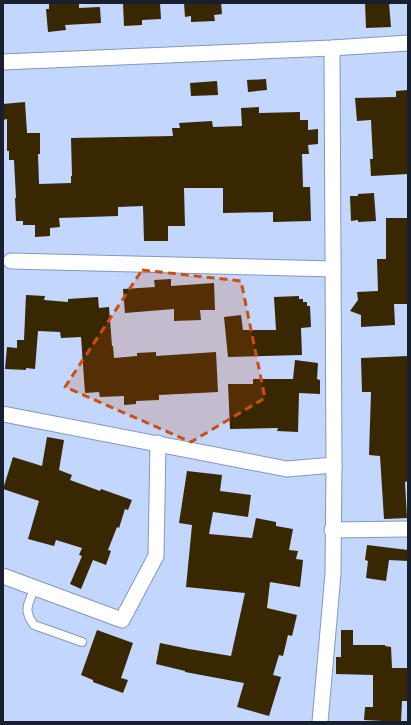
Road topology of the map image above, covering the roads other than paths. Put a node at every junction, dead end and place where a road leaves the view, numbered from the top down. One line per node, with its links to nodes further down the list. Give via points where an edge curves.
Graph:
1 (408, 43): 2 (street)
2 (332, 48): 3 (street); 5 (street)
3 (3, 62)
4 (10, 261): 5 (street)
5 (333, 269): 8 (street)
6 (3, 414): 7 (street)
7 (158, 443): 8 (street, via 287,469); 12 (street, via 156,556 122,620)
8 (334, 464): 10 (street)
9 (408, 529): 10 (street)
10 (332, 530): 14 (street, via 333,574)
11 (3, 576): 12 (street)
12 (35, 587): 13 (lane, via 26,610 34,624)
13 (82, 642)
14 (320, 722)

